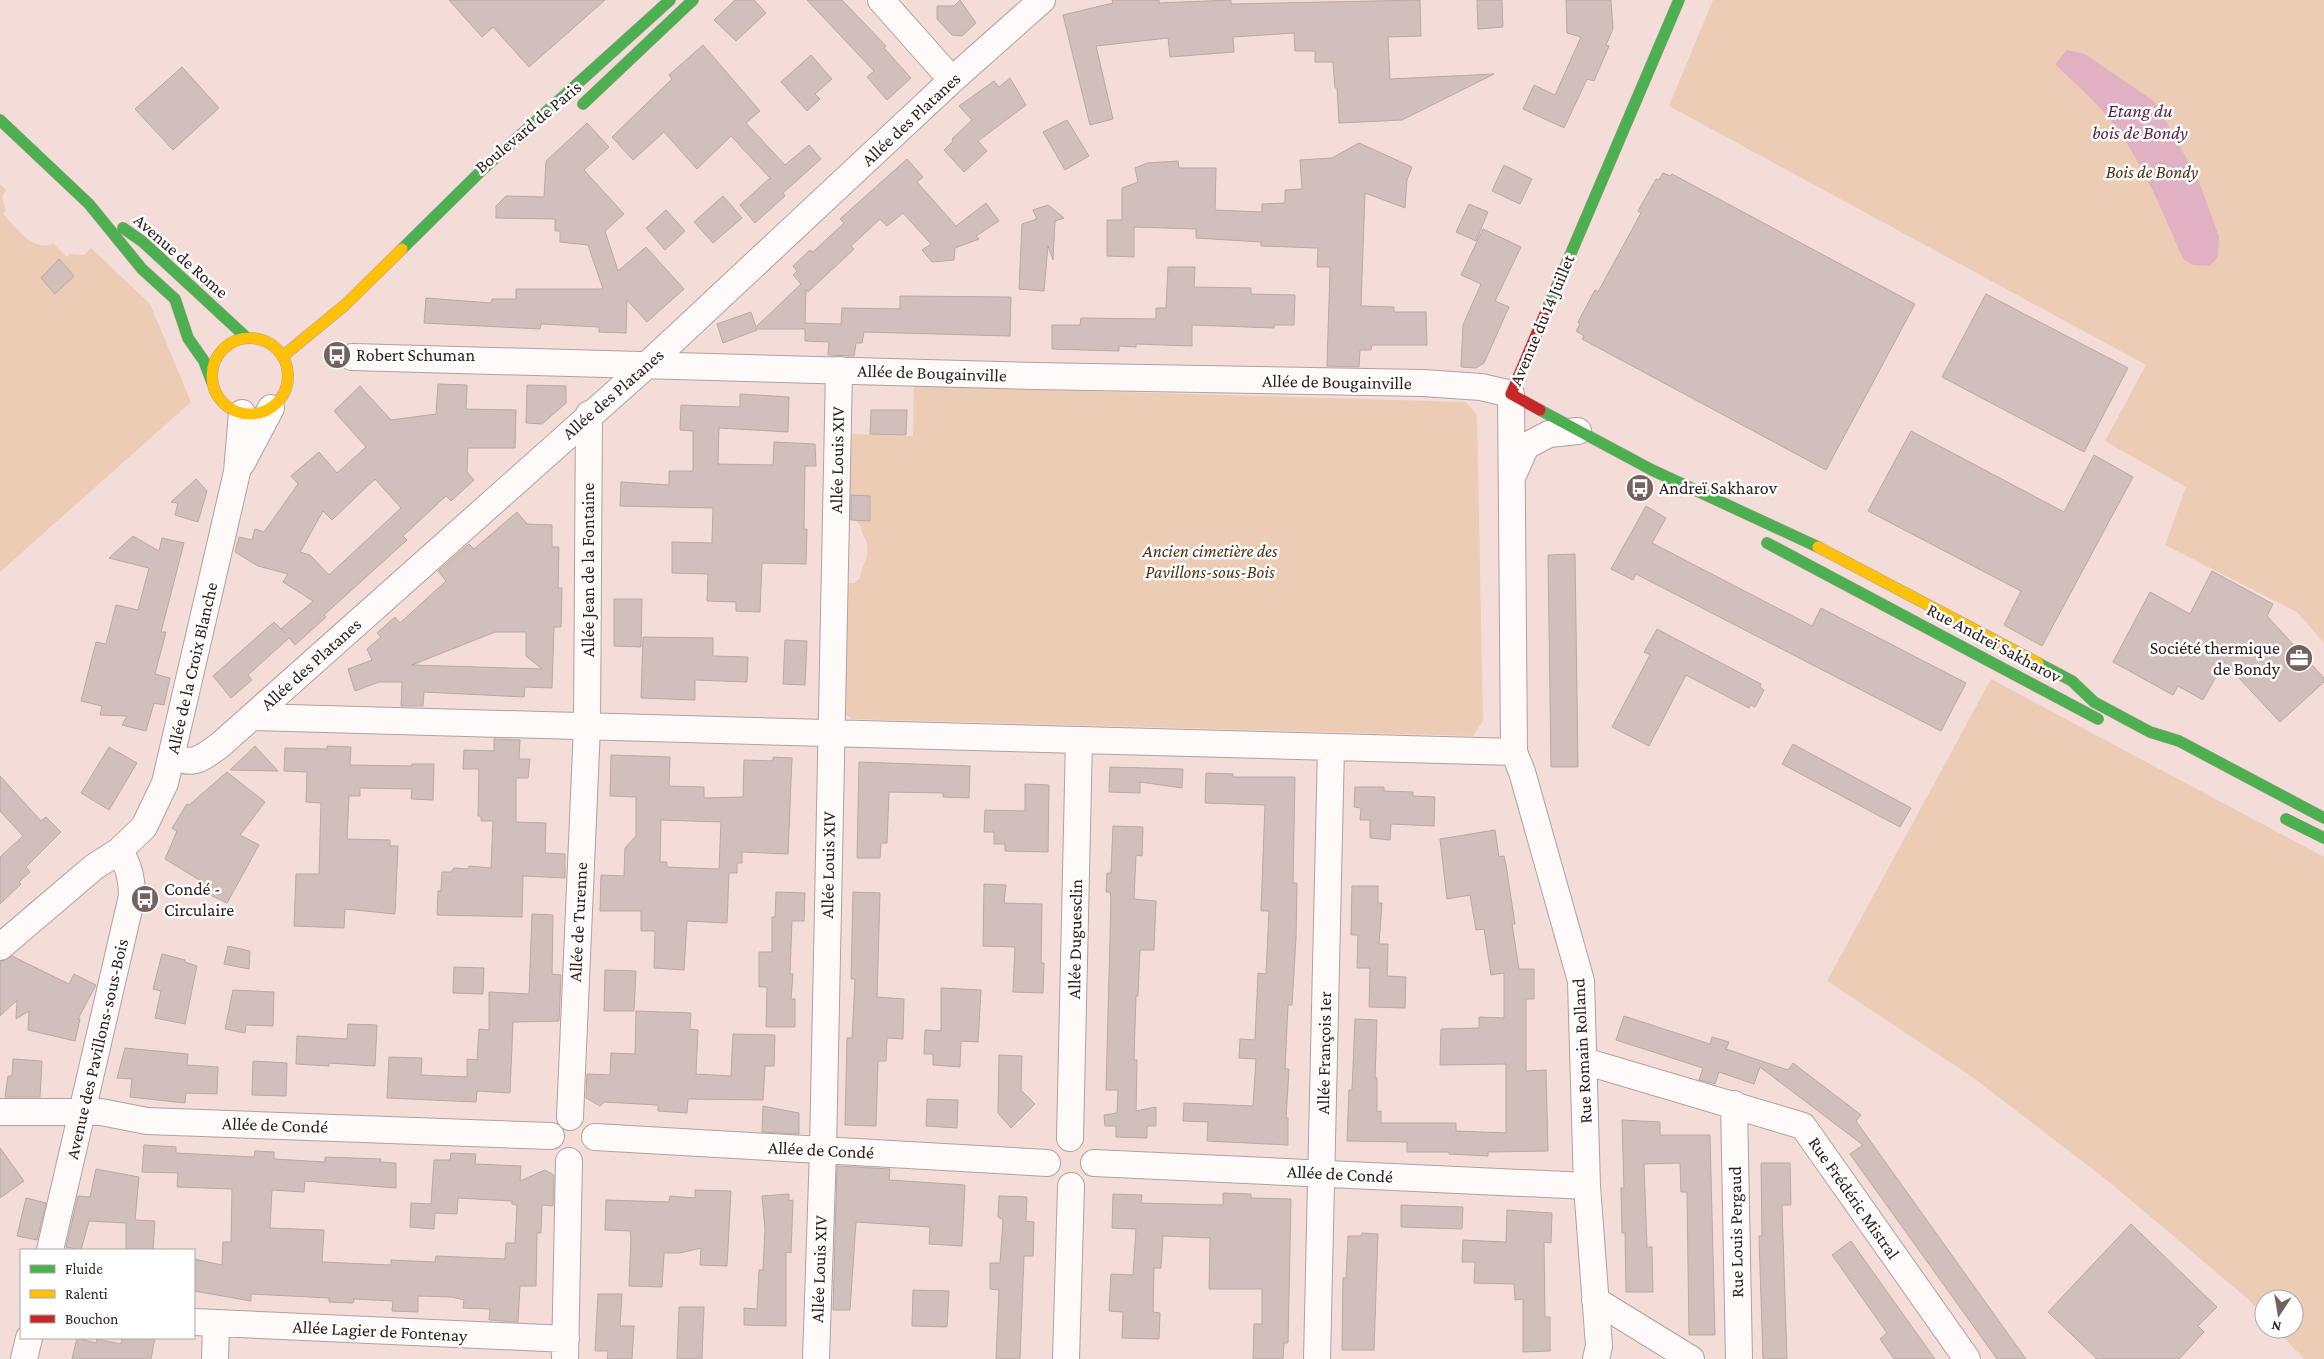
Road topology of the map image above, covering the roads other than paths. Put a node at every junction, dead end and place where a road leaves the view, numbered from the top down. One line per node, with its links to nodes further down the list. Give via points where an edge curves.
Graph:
1 (670, 0): 9 (street, Boulevard de Paris)
2 (693, 0): 7 (street, Boulevard de Paris)
3 (881, 0): 6 (street)
4 (1042, 0): 6 (street, Allée des Platanes)
5 (1679, 0): 20 (street, Avenue du 14 Juillet, via 1630,121)
6 (952, 80): 17 (street, Allée des Platanes)
7 (576, 110)
8 (0, 120): 11 (street, Avenue de Rome)
9 (483, 169): 12 (street, via 487,177); 13 (street, Boulevard de Paris)
10 (471, 197): 12 (street, Boulevard de Paris)
11 (89, 204): 14 (street, Avenue de Rome, via 143,242); 19 (street, Avenue de Rome, via 142,268 175,299 188,338 204,361)
12 (448, 214): 13 (street, Boulevard de Paris)
13 (379, 272): 15 (street, Boulevard de Paris, via 316,331)
14 (247, 338): 15 (street, via 268,342); 19 (street, via 230,344 217,357 212,369)
15 (283, 356): 21 (street, via 288,367 287,385 280,400)
16 (352, 357): 17 (street, Allée de Bougainville)
17 (648, 365): 18 (street, Allée de Bougainville); 23 (street, Allée des Platanes)
18 (839, 370): 20 (street, Allée de Bougainville, via 1423,383 1481,387); 33 (street, Allée Louis XIV)
19 (212, 382): 22 (street, via 222,401)
20 (1510, 394): 24 (street, Rue Andreï Sakharov); 27 (street, Avenue du 14 Juillet)
21 (271, 408): 22 (street, via 252,414); 26 (street, Allée de la Croix Blanche)
22 (242, 413): 26 (street, Allée de la Croix Blanche)
23 (590, 414): 30 (street, Allée des Platanes); 32 (street, Allée Jean de la Fontaine)
24 (1578, 431): 25 (street, Rue Andreï Sakharov); 27 (street, via 1549,434 1526,446)
25 (1652, 470): 28 (street, Rue Andreï Sakharov); 39 (street, Rue Andreï Sakharov, via 1800,538 2072,681 2094,702 2150,732 2180,741)
26 (237, 472): 37 (street, Allée de la Croix Blanche)
27 (1512, 476): 36 (street, Avenue du 14 Juillet)
28 (1717, 513)
29 (1757, 538): 31 (street, Rue Andreï Sakharov)
30 (252, 717): 32 (street); 37 (street, Allée des Platanes, via 196,762)
31 (2112, 726)
32 (587, 727): 33 (street); 47 (street, Allée de Turenne)
33 (830, 733): 34 (street); 51 (street, Allée Louis XIV)
34 (1079, 740): 35 (street); 50 (street, Allée Duguesclin)
35 (1331, 747): 36 (street); 55 (street, Allée François 1er)
36 (1514, 752): 43 (street, Rue Romain Rolland, via 1581,981)
37 (171, 757): 41 (street, Allée de la Croix Blanche, via 165,783 144,826)
38 (2278, 814): 40 (street)
39 (2324, 818)
40 (2324, 838)
41 (118, 851): 42 (street, Allée de la Croix Blanche, via 94,867); 46 (street, Avenue des Pavillons-sous-Bois, via 124,857 132,879 132,896)
42 (0, 947)
43 (1584, 1061): 44 (street, Rue Frédéric Mistral); 57 (street, Rue Romain Rolland)
44 (1734, 1104): 70 (street, Rue Louis Pergaud); 71 (street, Rue Frédéric Mistral, via 1803,1126)
45 (0, 1112): 46 (street, Allée de Condé)
46 (82, 1113): 48 (street, Allée de Condé, via 101,1112 147,1121); 58 (street, Avenue des Pavillons-sous-Bois)
47 (570, 1117): 48 (street, via 558,1123); 49 (street, via 590,1124)
48 (551, 1136): 52 (street, via 557,1154)
49 (595, 1137): 51 (street, Allée de Condé); 52 (street, via 588,1156)
50 (1070, 1138): 53 (street, via 1051,1148); 54 (street, via 1090,1149)
51 (823, 1150): 53 (street, Allée de Condé); 65 (street, Allée Louis XIV)
52 (569, 1161): 62 (street)
53 (1047, 1163): 56 (street, via 1052,1177)
54 (1094, 1163): 55 (street, Allée de Condé); 56 (street, via 1093,1170 1084,1181)
55 (1322, 1174): 57 (street, Allée de Condé); 67 (street, Allée François 1er)
56 (1071, 1186): 66 (street)
57 (1587, 1186): 59 (street, Rue Romain Rolland)
58 (50, 1249)
59 (1595, 1300): 68 (street, Rue Romain Rolland, via 1599,1346); 69 (street)
60 (205, 1322): 62 (street, Allée Lagier de Fontenay); 64 (street)
61 (29, 1339): 63 (street)
62 (566, 1349)
63 (24, 1359)
64 (215, 1359)
65 (816, 1359)
66 (1066, 1359)
67 (1316, 1359)
68 (1596, 1359)
69 (1692, 1359)
70 (1739, 1359)
71 (1967, 1359)

